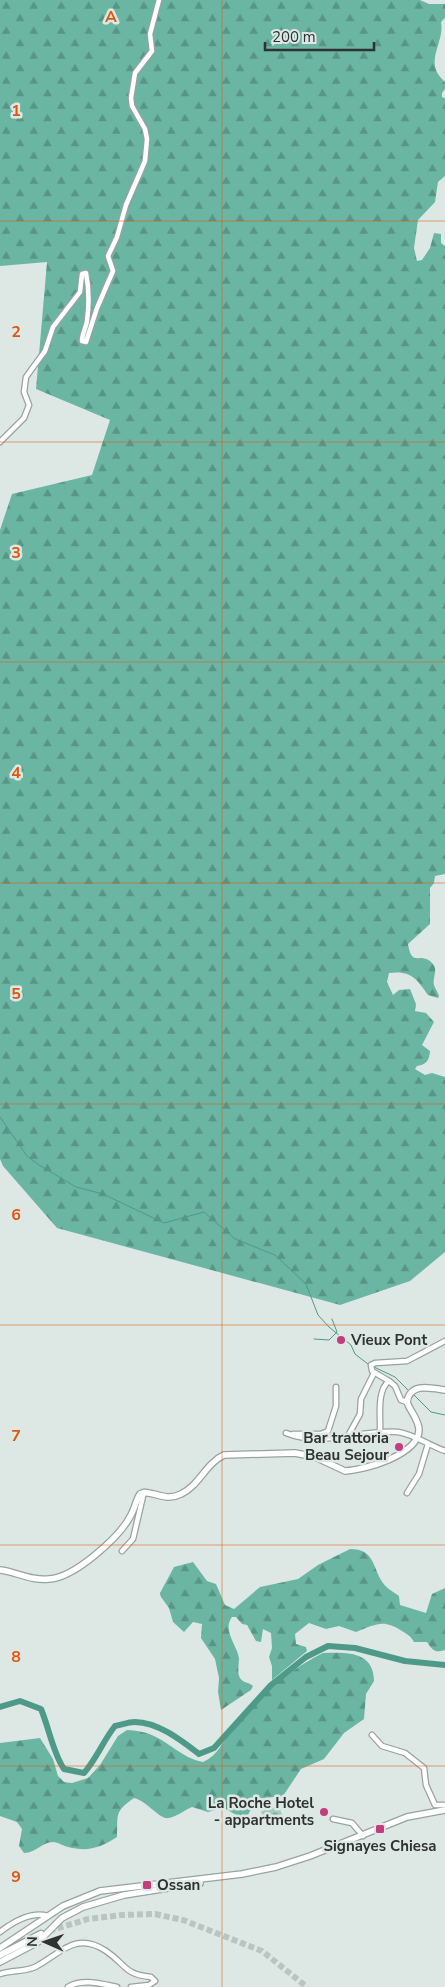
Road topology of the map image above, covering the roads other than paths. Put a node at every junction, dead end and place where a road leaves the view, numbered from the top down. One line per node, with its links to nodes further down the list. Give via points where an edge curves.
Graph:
1 (159, 0): 2 (street, via 150,34 152,51 135,73 131,98 147,139 145,162 108,256 113,271 111,278 86,342 82,341 82,334 87,322 88,282 86,273 82,274 80,292 53,327 45,351 26,377 24,392 28,405 24,418)
2 (0, 442)
3 (445, 1341): 4 (street, via 407,1361 372,1364 370,1369)
4 (374, 1373): 5 (street); 10 (street, via 361,1399 360,1414)
5 (389, 1381): 8 (street, via 401,1400); 9 (street, via 381,1395)
6 (336, 1387): 10 (street, via 336,1406 328,1431 314,1435 286,1434 316,1441)
7 (445, 1390): 8 (main road, via 416,1388 408,1395)
8 (407, 1402): 11 (main road, via 419,1427)
9 (380, 1432): 10 (street); 11 (street, via 401,1432)
10 (349, 1434)
11 (417, 1440): 12 (street); 14 (main road, via 402,1454 345,1471 295,1452 227,1454 216,1460 180,1495 166,1498)
12 (428, 1444): 13 (street); 15 (street, via 419,1474)
13 (445, 1451)
14 (144, 1492): 16 (street, via 133,1539); 17 (main road, via 116,1534 95,1555 66,1574 39,1580)
15 (407, 1493)
16 (122, 1551)
17 (0, 1570)
18 (372, 1735): 19 (street, via 382,1746 405,1753 424,1768 426,1785 435,1806)
19 (445, 1805)
20 (445, 1810): 22 (main road, via 407,1817)
21 (332, 1819): 22 (street, via 352,1823)
22 (363, 1836): 23 (main road, via 290,1863)
23 (221, 1877): 24 (main road, via 100,1891 78,1898); 29 (main road, via 101,1901 73,1912 57,1922 38,1942)
24 (48, 1916): 25 (street, via 26,1917); 27 (main road)
25 (0, 1932)
26 (41, 1934): 28 (highway)
27 (0, 1948)
28 (0, 1955)
29 (0, 1962)
30 (0, 1974): 33 (street, via 37,1966 59,1950 88,1944 106,1950 129,1972 155,1981)
31 (68, 1987): 32 (street, via 75,1983 88,1983)
32 (117, 1987)
33 (131, 1987)

